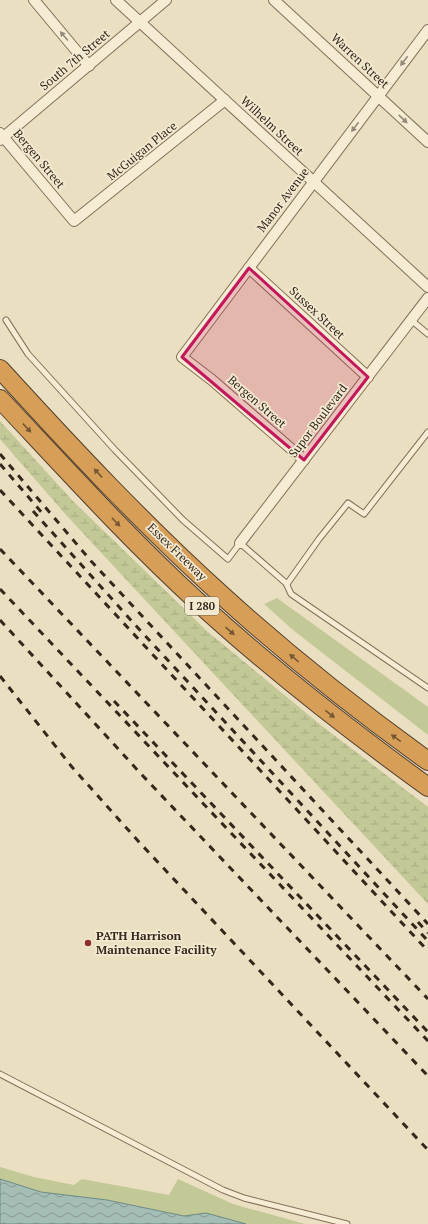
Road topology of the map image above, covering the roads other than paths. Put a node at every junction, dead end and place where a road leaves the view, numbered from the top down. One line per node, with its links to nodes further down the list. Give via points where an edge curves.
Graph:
1 (34, 0): 7 (street, one-way to 1)
2 (116, 0): 5 (street, Wilhelm Street)
3 (166, 0): 5 (street, South 7th Street)
4 (274, 0): 8 (street, Warren Street)
5 (140, 22): 7 (street, South 7th Street); 9 (street, Wilhelm Street)
6 (428, 30): 8 (street, Manor Avenue, one-way to 8)
7 (89, 66): 10 (street, South 7th Street)
8 (378, 96): 11 (street, Warren Street, one-way to 11); 12 (street, Manor Avenue, one-way to 12)
9 (225, 100): 12 (street, Wilhelm Street); 13 (street, McGuigan Place)
10 (1, 136): 13 (street, Bergen Street)
11 (428, 142)
12 (313, 181): 14 (street, Manor Avenue); 15 (street, Wilhelm Street)
13 (74, 221)
14 (249, 268): 21 (street, Sussex Street); 22 (street, Manor Avenue, via 182,357)
15 (428, 287)
16 (428, 298): 18 (street, Supor Boulevard)
17 (6, 320): 26 (lane, Supor Boulevard, via 28,354 114,450 183,520 228,559)
18 (411, 320): 19 (lane); 21 (street, Supor Boulevard)
19 (428, 334)
20 (0, 369): 29 (highway, Essex Freeway / I 280, one-way to 20, via 318,678 225,598 127,504)
21 (368, 377): 25 (street, Supor Boulevard)
22 (212, 380): 25 (street, Bergen Street)
23 (0, 399): 30 (highway, Essex Freeway / I 280, one-way to 30, via 101,507 198,602 322,707)
24 (428, 432): 27 (lane, via 364,514 348,503)
25 (304, 460): 26 (street, Supor Boulevard)
26 (240, 543): 27 (lane)
27 (286, 583): 28 (lane, via 291,594)
28 (428, 688)
29 (428, 761)
30 (428, 787)
31 (0, 1074): 32 (lane, via 223,1190 244,1198)
32 (347, 1224)

